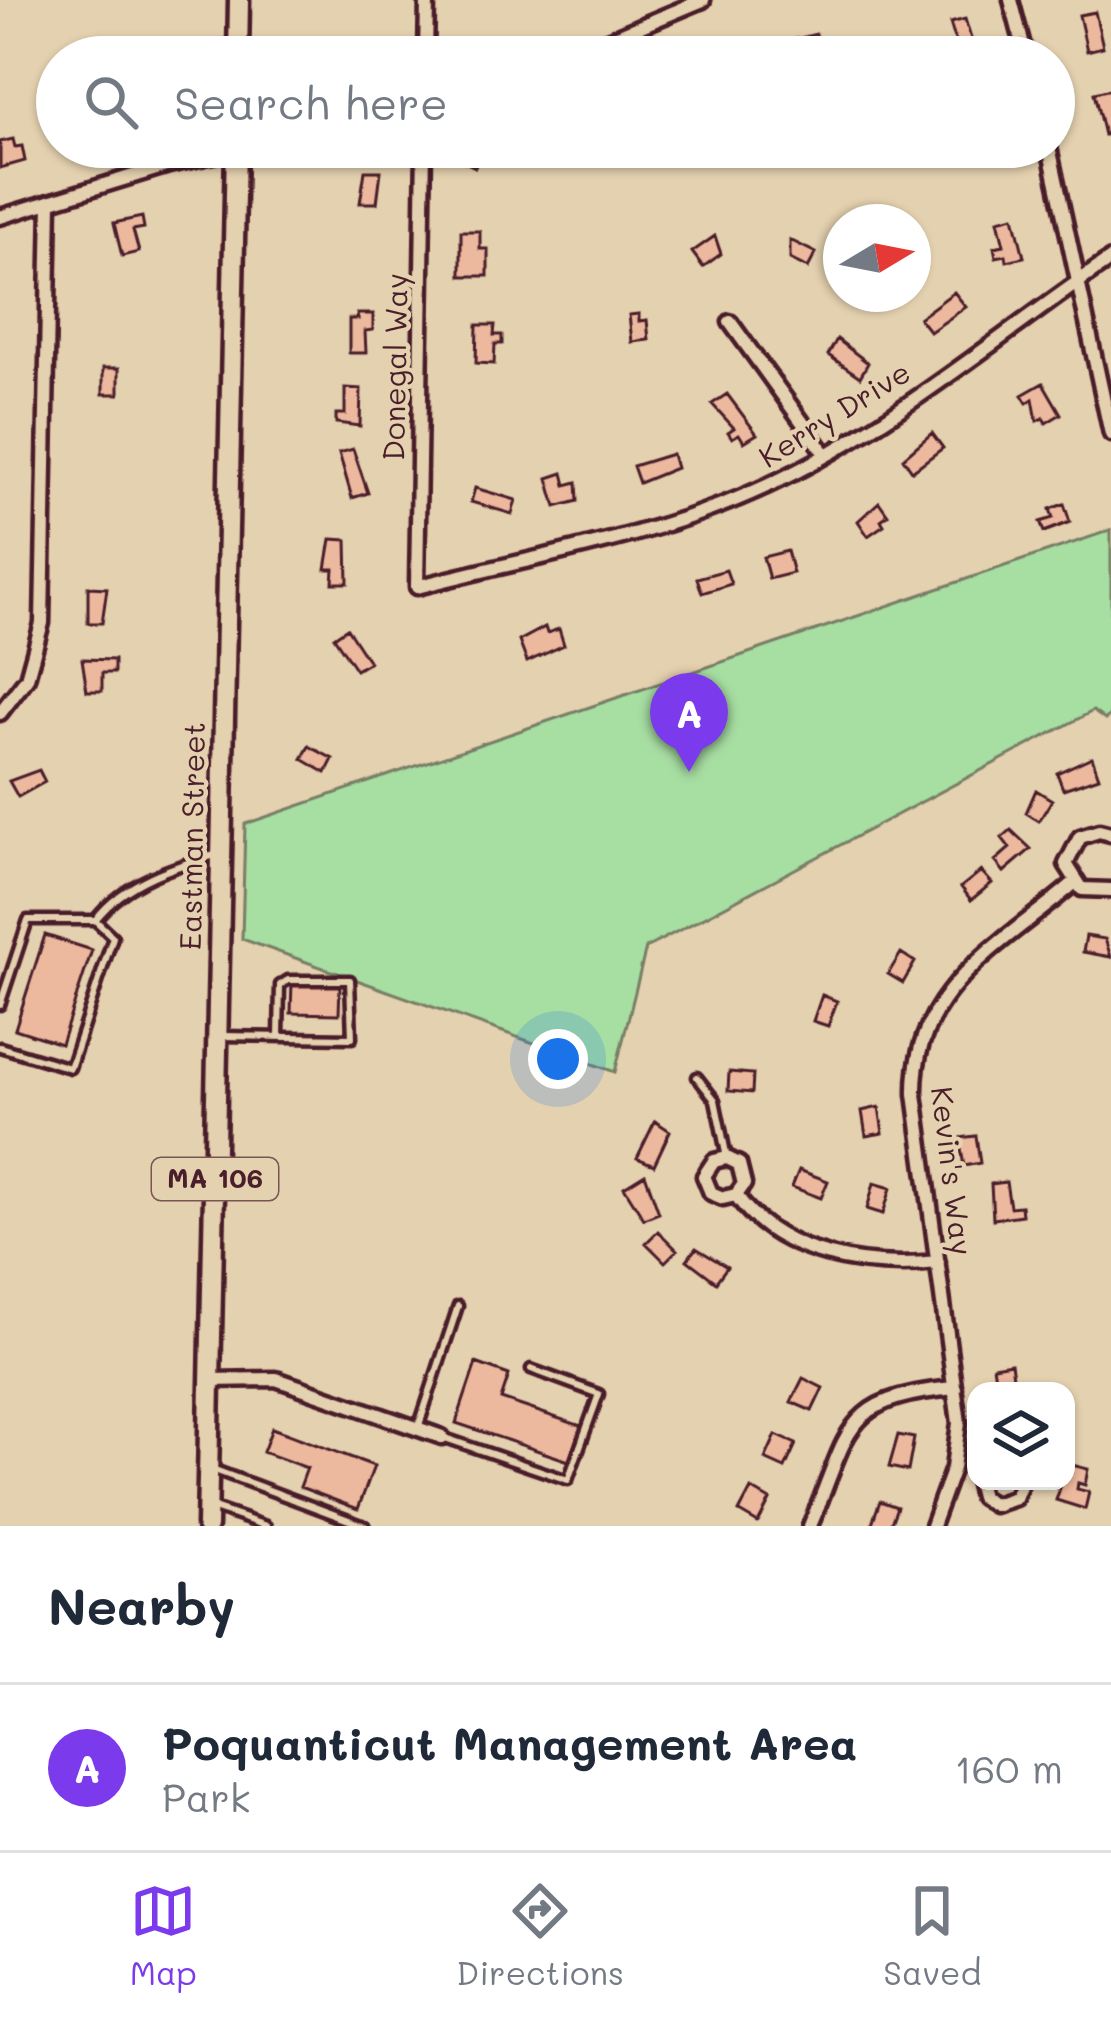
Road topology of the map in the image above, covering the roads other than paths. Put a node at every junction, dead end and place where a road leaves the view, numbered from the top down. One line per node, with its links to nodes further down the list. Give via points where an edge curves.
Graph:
1 (239, 0): 5 (main road)
2 (427, 0): 6 (street)
3 (703, 0): 7 (street)
4 (1011, 0): 8 (street)
5 (238, 36)
6 (426, 36)
7 (617, 36)
8 (1021, 36)
9 (170, 168): 13 (street)
10 (240, 168): 23 (main road, Eastman Street / MA 106)
11 (424, 168): 20 (street, Donegal Way)
12 (1054, 168): 16 (street)
13 (50, 202): 14 (street); 21 (street, via 42,623 27,678)
14 (0, 217)
15 (1111, 259): 16 (street, Kerry Drive)
16 (1078, 281): 18 (street); 19 (street, Kerry Drive)
17 (730, 322): 19 (street)
18 (1111, 434)
19 (826, 454): 20 (street, Kerry Drive, via 713,509)
20 (417, 587)
21 (0, 713)
22 (1111, 835): 24 (street, via 1089,832 1072,844 1066,864)
23 (223, 854): 26 (lane, via 181,864 114,897); 28 (main road, Eastman Street / MA 106)
24 (1074, 883): 25 (street, via 1092,893); 34 (street, Kevin's Way, via 964,972 924,1029 915,1094)
25 (1111, 890)
26 (95, 920): 27 (lane, via 28,920); 30 (lane, via 113,937 70,1068)
27 (0, 1005)
28 (218, 1036): 29 (lane); 37 (main road, Eastman Street / MA 106)
29 (279, 1037): 29 (lane, via 352,1038 350,980 280,986)
30 (0, 1047)
31 (697, 1077): 32 (lane, via 715,1100)
32 (727, 1158): 33 (street, via 743,1170); 33 (street, via 709,1165 704,1183 716,1197)
33 (736, 1195): 34 (street, via 767,1227 840,1258 873,1266)
34 (938, 1262): 38 (street, Kevin's Way)
35 (458, 1306): 39 (lane)
36 (531, 1369): 40 (lane, via 599,1394 568,1480)
37 (210, 1380): 39 (street, via 276,1379); 41 (main road, Eastman Street / MA 106)
38 (956, 1388): 42 (street, Kevin's Way); 49 (street, via 892,1396 865,1410)
39 (418, 1428): 40 (street)
40 (442, 1437)
41 (208, 1468): 46 (main road, Eastman Street / MA 106); 48 (lane)
42 (953, 1468): 43 (street); 50 (street, Kevin's Way)
43 (967, 1473)
44 (979, 1490): 45 (street, via 994,1505)
45 (1019, 1490)
46 (207, 1516): 47 (lane)
47 (266, 1526)
48 (365, 1526)
49 (810, 1526)
50 (932, 1526)

